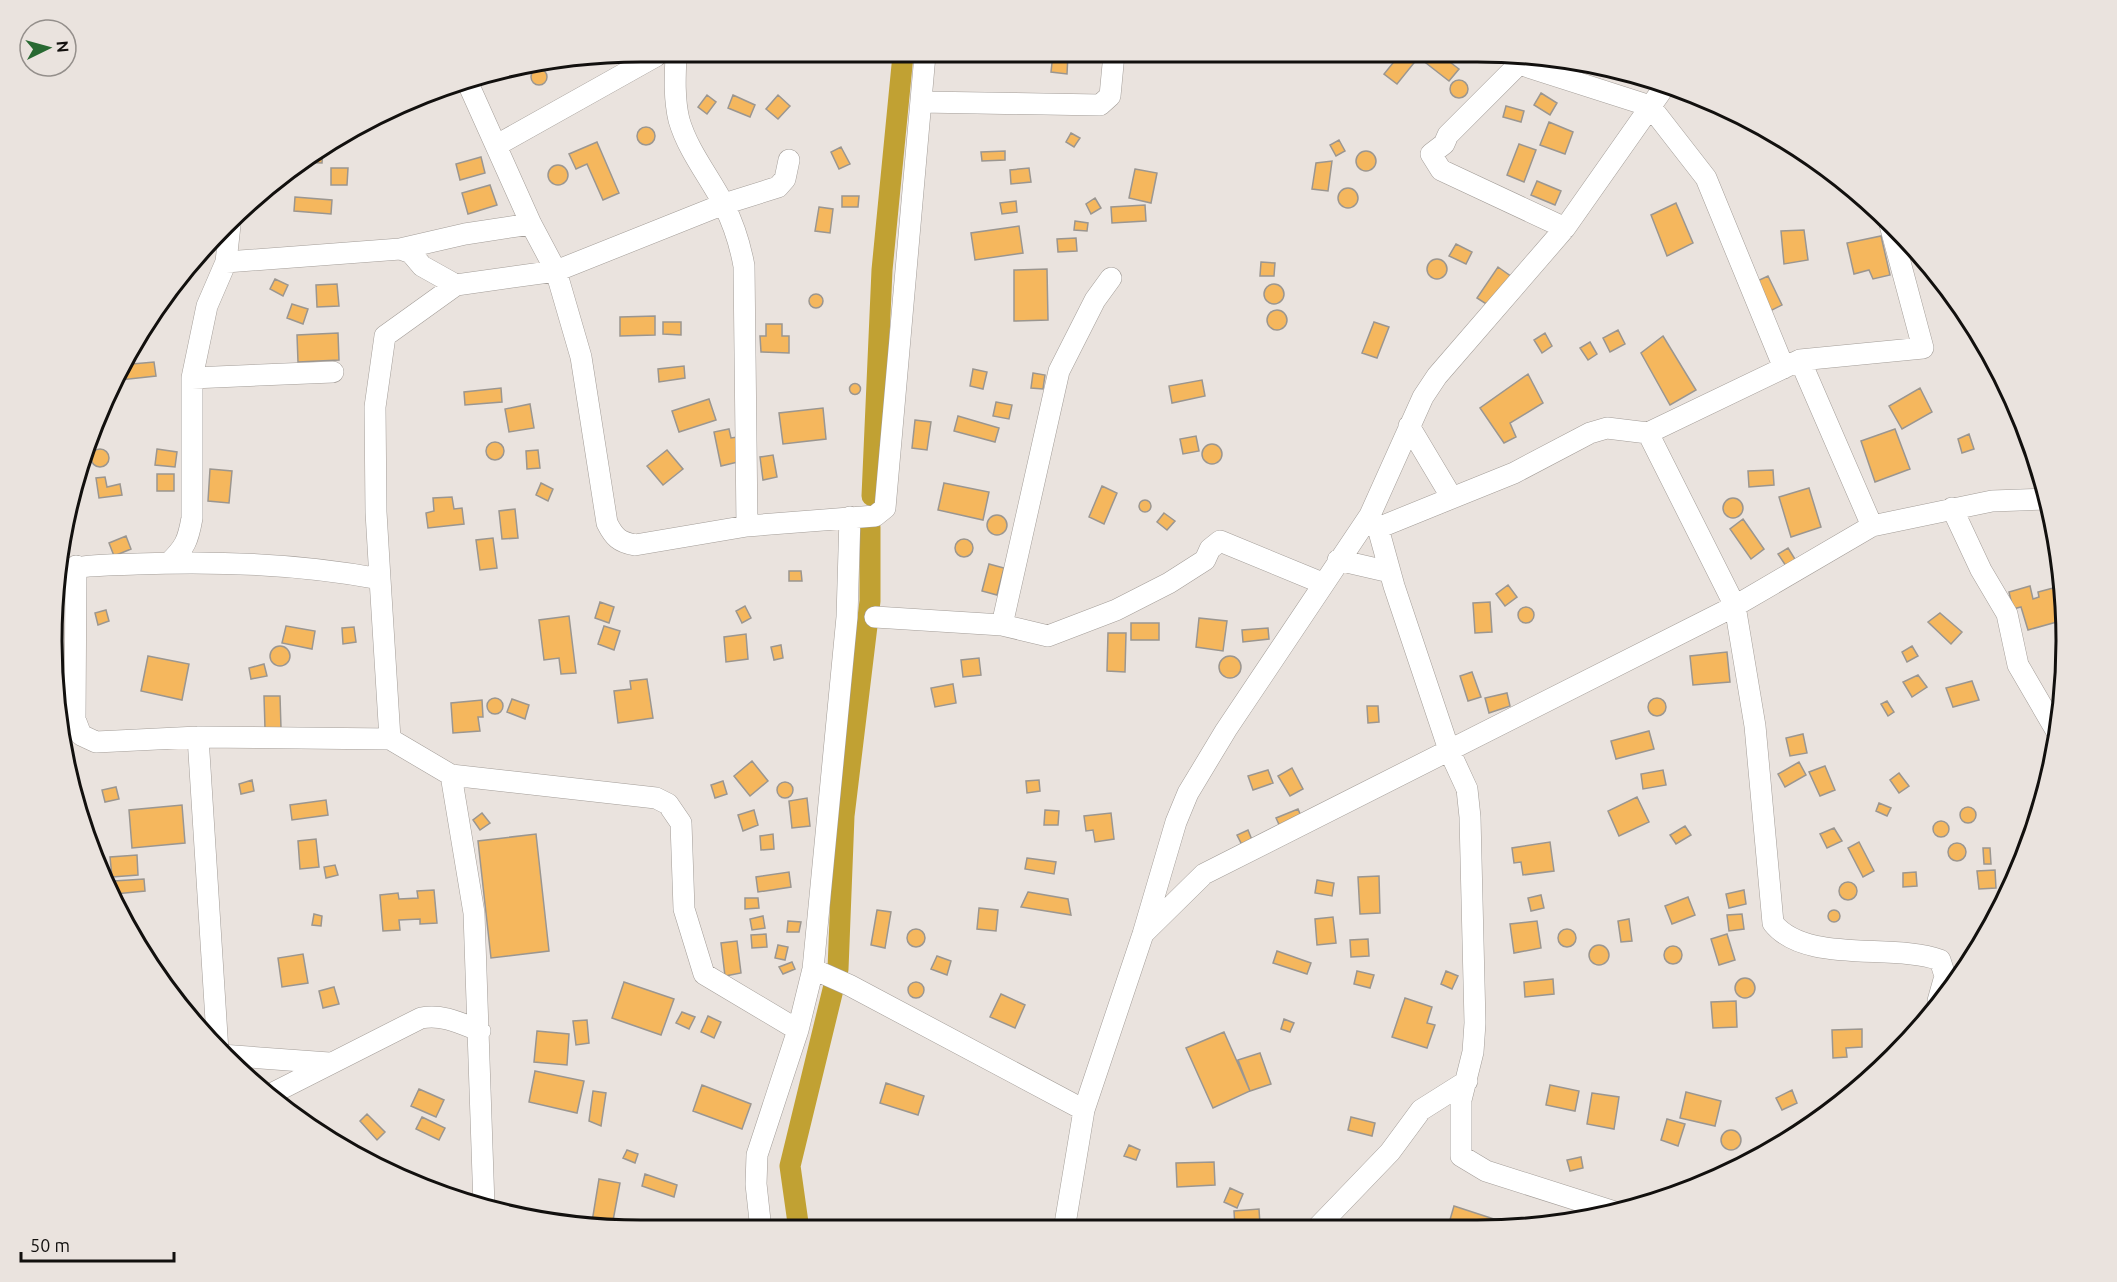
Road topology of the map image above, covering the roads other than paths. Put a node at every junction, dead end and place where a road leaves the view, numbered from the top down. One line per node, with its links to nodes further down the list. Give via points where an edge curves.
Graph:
1 (645, 62): 11 (street)
2 (675, 62): 13 (street, via 679,119 693,154)
3 (924, 62): 9 (street)
4 (1113, 62): 9 (street, via 1110,96 1100,105)
5 (1518, 63): 15 (street, via 1431,154 1441,170)
6 (1538, 65): 10 (street)
7 (470, 87): 11 (street)
8 (1661, 92): 10 (street)
9 (921, 102): 31 (street, via 887,503 875,516)
10 (1650, 106): 15 (street); 23 (street, via 1706,178)
11 (497, 145): 14 (street)
12 (789, 160): 13 (street, via 785,179 778,187)
13 (724, 204): 20 (street); 33 (street, via 740,239 744,266)
14 (531, 224): 18 (street); 20 (street)
15 (1565, 228): 26 (street, via 1437,376)
16 (229, 233): 19 (street)
17 (1894, 240): 23 (street, via 1923,348)
18 (400, 249): 19 (street); 22 (street)
19 (226, 262): 25 (street, via 207,306)
20 (556, 271): 22 (street); 33 (street, via 580,357 607,523 614,537 635,545)
21 (1111, 278): 43 (street, via 1095,300 1059,371)
22 (456, 285): 39 (street, via 385,336 375,407)
23 (1792, 364): 27 (street); 34 (street)
24 (333, 372): 25 (street)
25 (192, 378): 36 (street, via 192,518 184,549)
26 (1409, 426): 28 (street); 32 (street)
27 (1648, 433): 28 (street, via 1607,428 1590,433 1514,473); 41 (street)
28 (1452, 498): 32 (street)
29 (2038, 499): 30 (street)
30 (1952, 508): 34 (street); 44 (street, via 2007,614 2018,665)
31 (850, 517): 33 (street); 50 (street, via 847,617)
32 (1374, 521): 35 (street); 38 (street)
33 (747, 526)
34 (1872, 526): 41 (street)
35 (1338, 560): 38 (street); 40 (street)
36 (169, 563): 37 (street); 39 (street, via 314,569)
37 (66, 570): 45 (street, via 75,719 81,735 96,742)
38 (1390, 572): 47 (street)
39 (381, 579): 46 (street)
40 (1322, 584): 43 (street, via 1220,541 1205,560 1116,610 1048,636); 49 (street, via 1188,793)
41 (1735, 606): 47 (street); 51 (street, via 1755,726 1773,923 1803,945 1940,960 1945,975)
42 (875, 617): 43 (street)
43 (1002, 625)
44 (2050, 721)
45 (198, 737): 46 (street); 54 (street)
46 (390, 739): 48 (street)
47 (1449, 750): 49 (street, via 1204,874); 57 (street, via 1467,789 1470,817 1475,1023)
48 (451, 775): 52 (street, via 656,798 668,804 681,823 684,909 704,974); 53 (street, via 474,914)
49 (1143, 934): 59 (street)
50 (813, 969): 52 (street); 59 (street)
51 (1942, 985)
52 (798, 1030): 62 (street, via 757,1155)
53 (480, 1031): 56 (street, via 447,1018 421,1018); 60 (street)
54 (219, 1038)
55 (235, 1054): 56 (street)
56 (329, 1063): 58 (street)
57 (1467, 1081): 61 (street, via 1461,1100 1461,1156 1486,1171); 64 (street, via 1421,1110 1390,1152)
58 (276, 1091)
59 (1084, 1110): 63 (street)
60 (484, 1199)
61 (1599, 1207)
62 (759, 1220)
63 (1066, 1220)
64 (1325, 1220)

